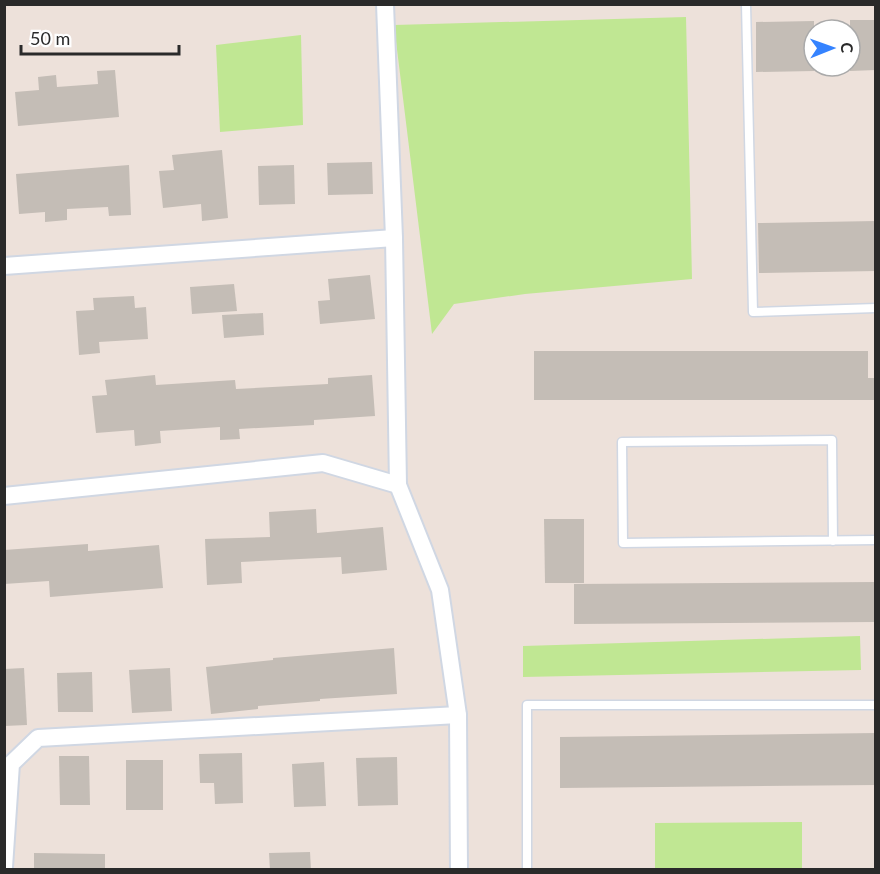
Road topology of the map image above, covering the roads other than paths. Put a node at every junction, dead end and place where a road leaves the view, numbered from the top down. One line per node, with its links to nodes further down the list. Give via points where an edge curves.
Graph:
1 (384, 4): 3 (street)
2 (746, 4): 5 (lane, via 753,312)
3 (394, 238): 4 (street); 6 (street)
4 (4, 266)
5 (876, 308)
6 (398, 485): 7 (street, via 323,463); 11 (street, via 440,590)
7 (4, 496)
8 (876, 540): 9 (lane)
9 (833, 541): 9 (lane, via 832,440 622,442 623,543)
10 (876, 705): 14 (lane, via 526,705)
11 (458, 715): 12 (street, via 38,738 11,764); 13 (street)
12 (4, 867)
13 (459, 870)
14 (526, 870)

